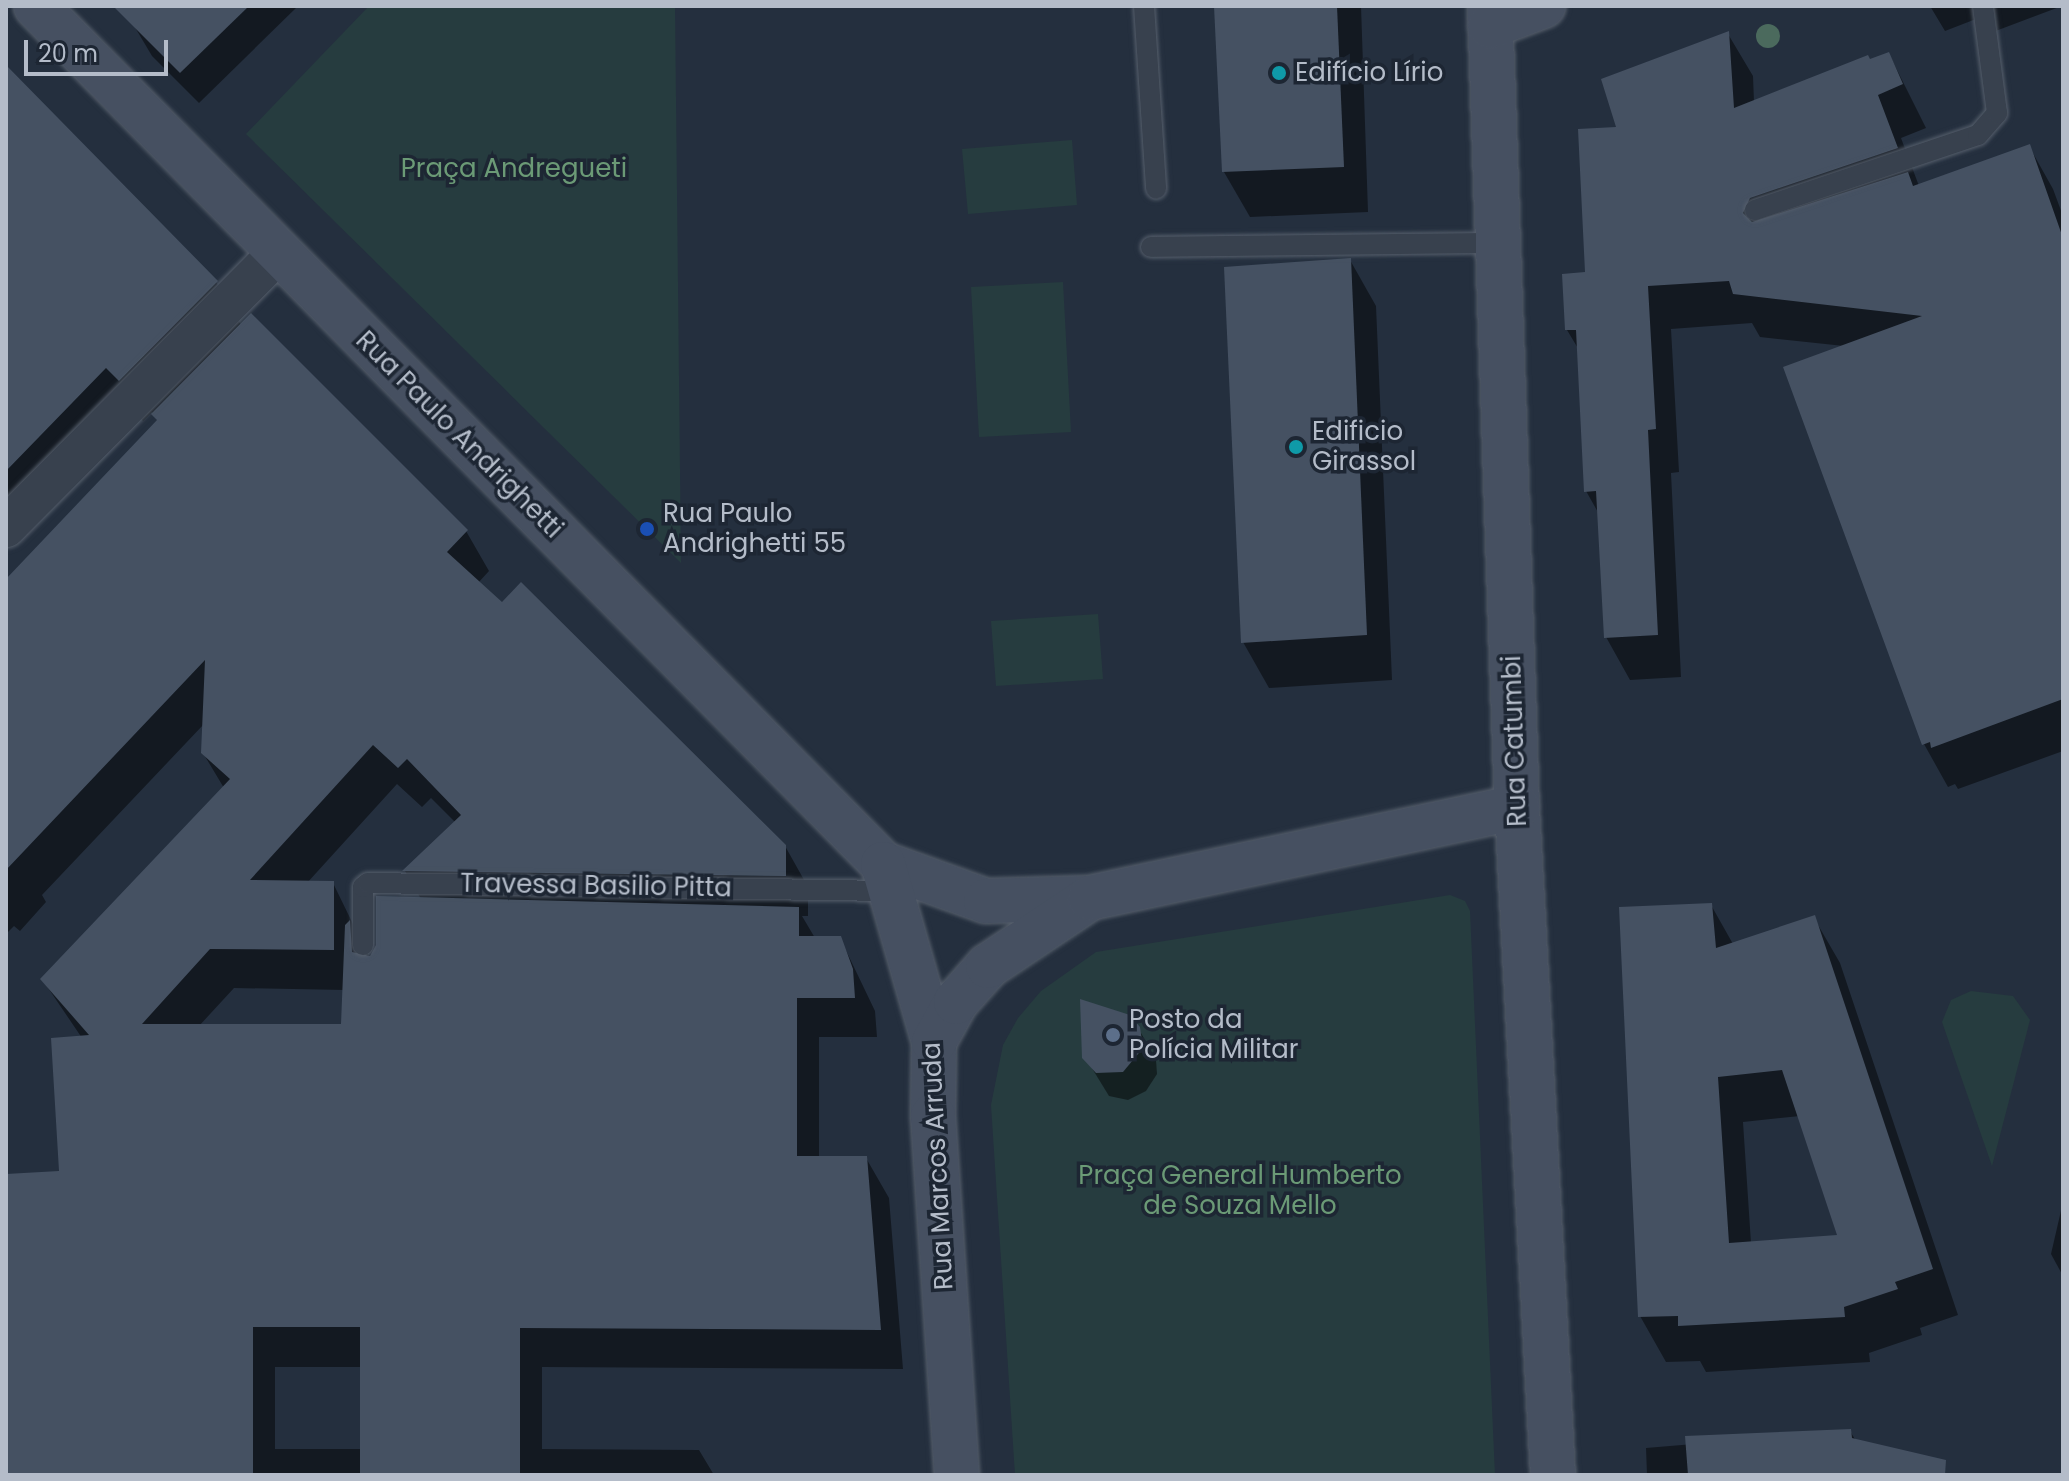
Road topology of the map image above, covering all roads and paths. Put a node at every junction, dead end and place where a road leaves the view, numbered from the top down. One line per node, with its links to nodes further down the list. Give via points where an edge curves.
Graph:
1 (36, 6): 10 (main road, Rua Paulo Andrighetti)
2 (1144, 6): 6 (lane)
3 (1543, 6): 5 (main road)
4 (1982, 11): 7 (lane, via 1997,113 1978,135)
5 (1490, 16): 8 (main road, Rua Catumbi)
6 (1156, 189)
7 (1755, 210)
8 (1497, 243): 9 (lane); 12 (main road, Rua Catumbi)
9 (1151, 247)
10 (279, 252): 11 (street); 13 (main road, Rua Paulo Andrighetti)
11 (6, 527)
12 (1517, 807): 14 (main road); 18 (main road, Rua Catumbi)
13 (886, 877): 14 (main road, via 986,901); 15 (lane, Travessa Basilio Pitta, via 368,883 363,887); 16 (main road, Rua Marcos Arruda)
14 (1090, 898): 16 (main road, via 988,966 956,1002)
15 (363, 945)
16 (934, 1042): 17 (main road, Rua Marcos Arruda, via 933,1116)
17 (957, 1475)
18 (1553, 1475)

